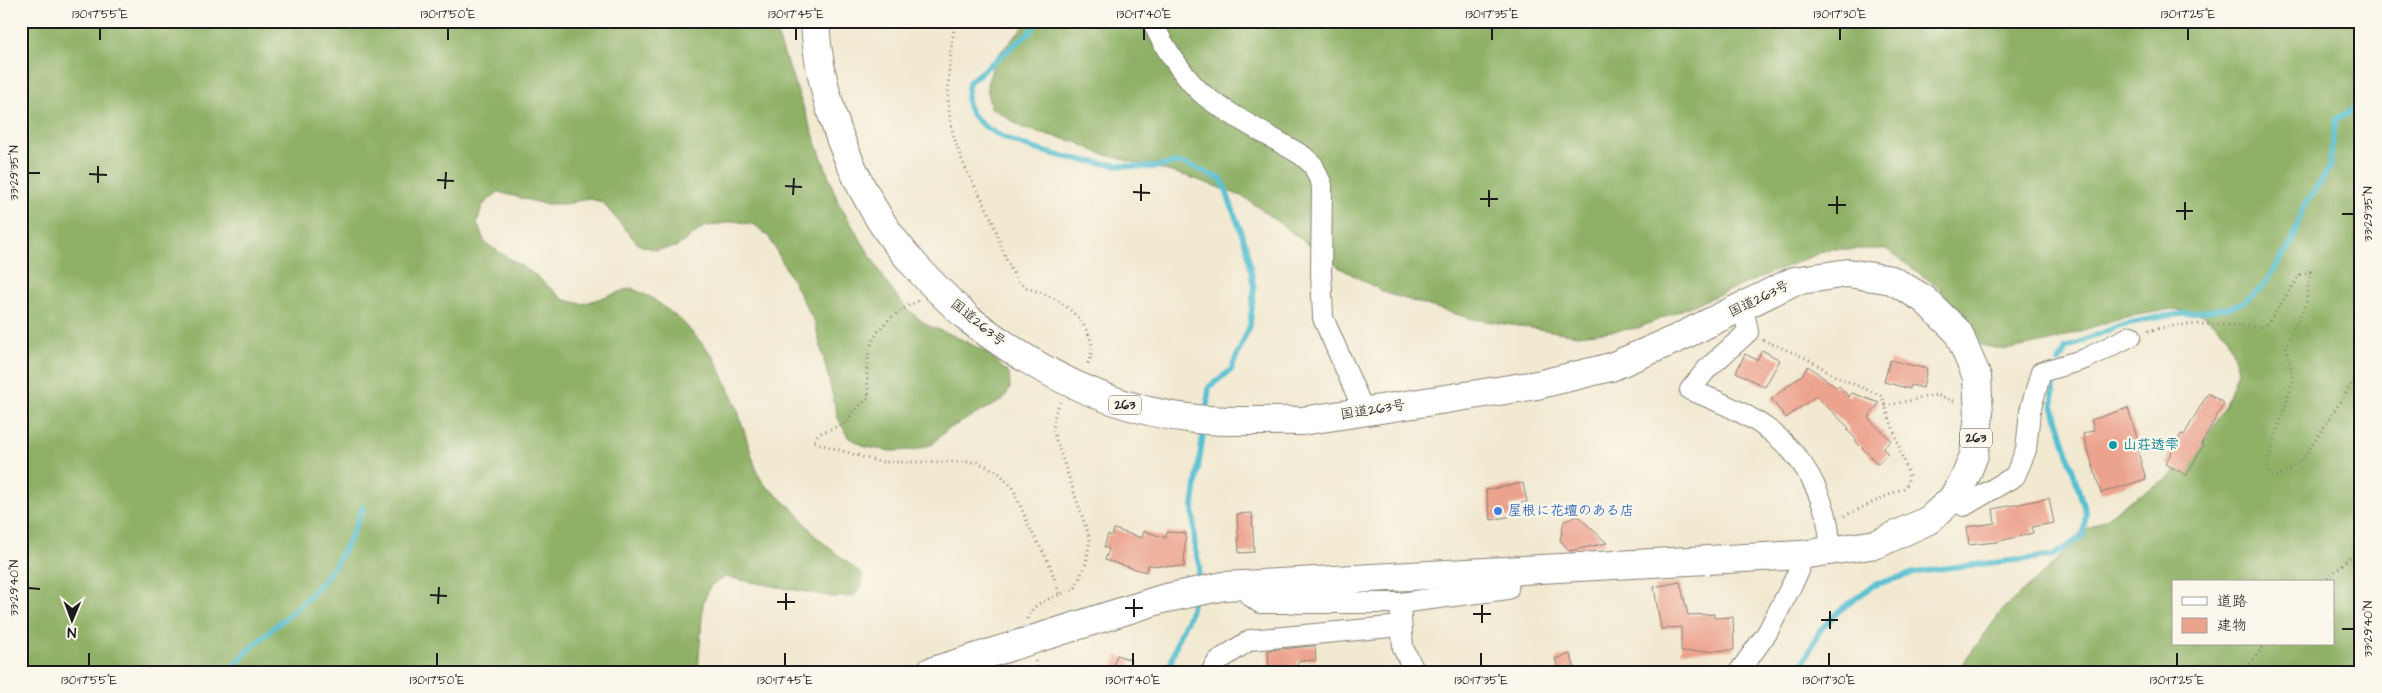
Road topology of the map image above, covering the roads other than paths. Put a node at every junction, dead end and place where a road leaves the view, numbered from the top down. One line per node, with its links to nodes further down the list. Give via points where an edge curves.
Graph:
1 (815, 21): 5 (highway, 国道263号 / 263, bridge, via 819,57 834,121 873,209 895,241 970,320 1022,356 1080,388 1128,406 1195,419 1302,421)
2 (1153, 21): 5 (street, via 1176,61 1204,95 1314,165 1322,185 1323,318)
3 (1743, 320): 5 (highway, 国道263号 / 263, via 1676,339 1611,367 1537,385); 6 (highway, 国道263号 / 263, via 1794,281 1848,273 1892,280 1924,299 1958,332 1977,378 1980,415 1974,455); 7 (street, via 1690,390 1738,409 1767,427 1794,453 1812,477 1826,517)
4 (2131, 336): 6 (street, via 2072,364 2041,372 2030,411 2026,450 2015,476 1964,506)
5 (1364, 411)
6 (1952, 499): 7 (highway, 国道263号 / 263, via 1929,520 1876,544)
7 (1831, 550): 8 (highway, 国道263号 / 263)
8 (1801, 555): 9 (highway, 国道263号 / 263); 16 (street, via 1799,571 1767,633)
9 (1510, 569): 10 (highway, 国道263号 / 263); 11 (street, via 1508,589)
10 (1236, 585): 11 (street, via 1260,603); 13 (highway, 国道263号 / 263, via 1162,599)
11 (1400, 603): 12 (street)
12 (1401, 626): 14 (street, via 1250,640 1218,661); 15 (street, via 1404,648)
13 (930, 672)
14 (1211, 672)
15 (1415, 672)
16 (1739, 672)

